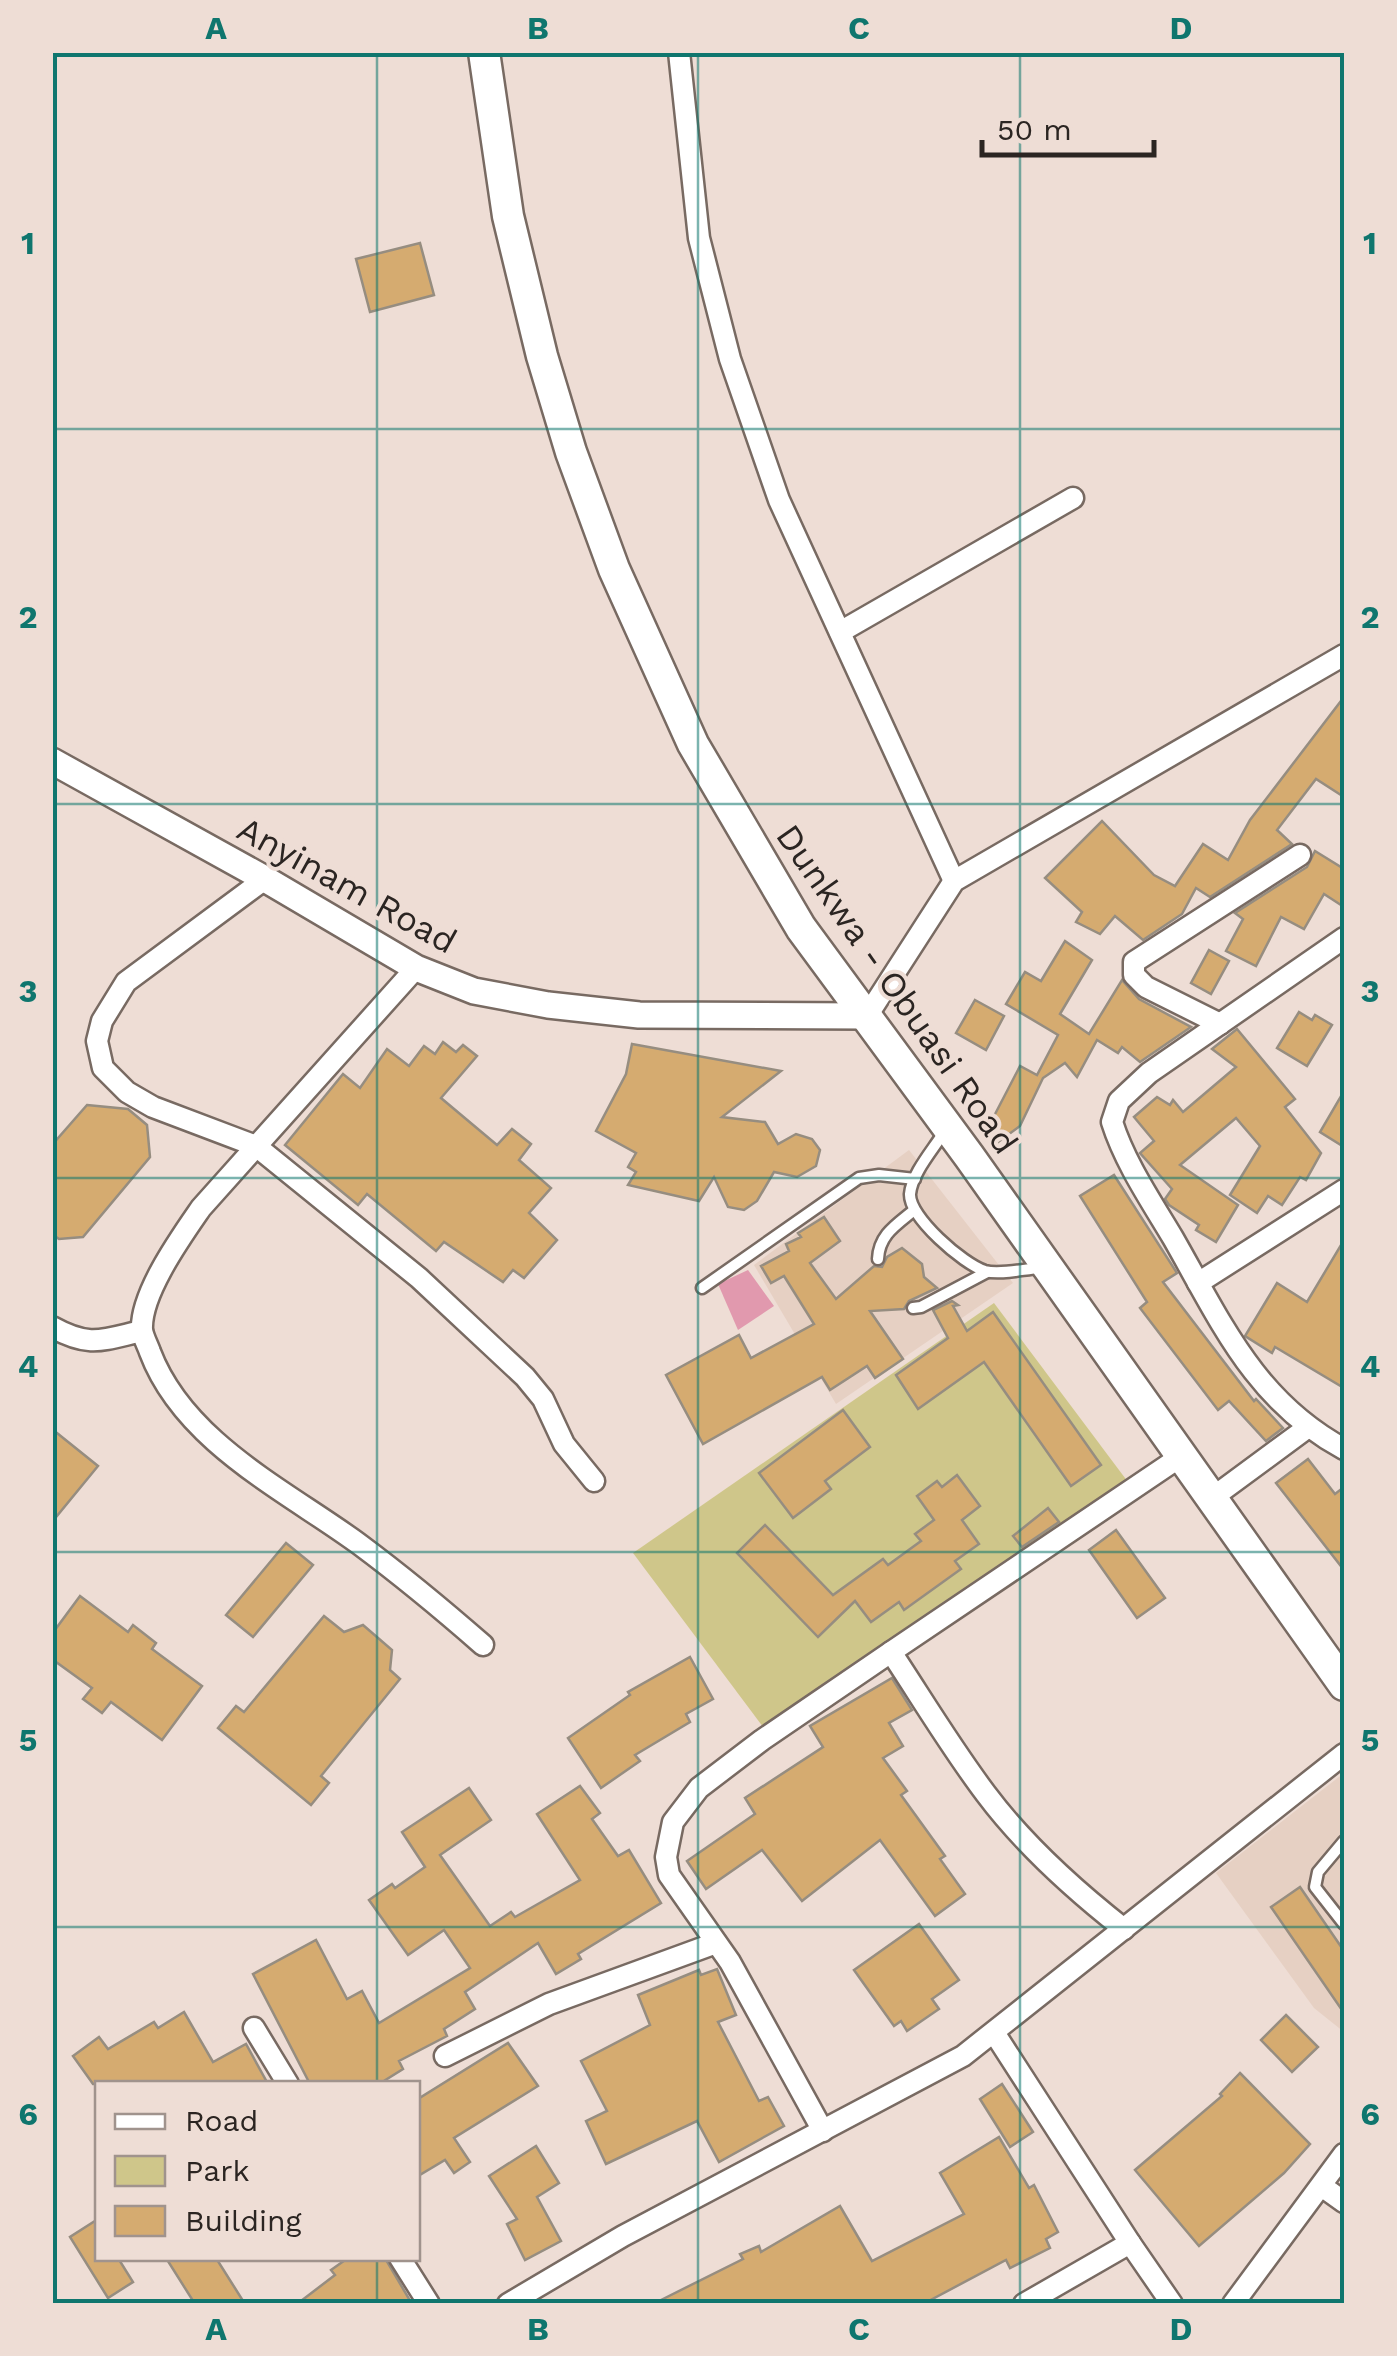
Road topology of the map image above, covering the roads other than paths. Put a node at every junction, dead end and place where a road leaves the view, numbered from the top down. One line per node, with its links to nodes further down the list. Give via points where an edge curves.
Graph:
1 (484, 52): 12 (main road, Dunkwa - Obuasi Road, via 525,290 614,569 730,812)
2 (679, 52): 4 (street, via 699,238 730,359 780,500)
3 (1073, 498): 4 (street)
4 (840, 632): 9 (street)
5 (1344, 654): 9 (street)
6 (52, 761): 8 (street, Anyinam Road)
7 (1300, 856): 13 (street, via 1134,962 1134,976 1146,987)
8 (265, 879): 11 (street, Anyinam Road); 15 (street, via 126,982 96,1040 102,1068 127,1092)
9 (954, 881): 12 (street)
10 (1344, 938): 13 (street)
11 (416, 968): 12 (street, Anyinam Road, via 474,992 638,1015); 15 (street)
12 (867, 1016): 14 (main road, Dunkwa - Obuasi Road)
13 (1220, 1024): 22 (street, via 1132,1088 1112,1122)
14 (948, 1127): 16 (lane); 20 (main road, Dunkwa - Obuasi Road)
15 (256, 1146): 26 (street, via 176,1244 156,1281); 30 (street, via 504,1354 544,1399 564,1444)
16 (915, 1179): 18 (lane); 23 (lane, via 859,1178)
17 (1344, 1190): 22 (street)
18 (913, 1211): 19 (lane, via 885,1234); 21 (lane)
19 (878, 1259)
20 (1046, 1268): 21 (lane); 29 (main road, Dunkwa - Obuasi Road)
21 (987, 1272): 24 (lane)
22 (1198, 1283): 27 (street, via 1220,1326)
23 (702, 1288)
24 (913, 1308)
25 (52, 1327): 26 (street, via 96,1342)
26 (142, 1331): 32 (street, via 159,1375 190,1418)
27 (1307, 1428): 28 (street); 31 (street)
28 (1344, 1449)
29 (1180, 1457): 31 (main road, Dunkwa - Obuasi Road); 33 (street)
30 (594, 1482)
31 (1212, 1498): 34 (main road, Dunkwa - Obuasi Road)
32 (483, 1645)
33 (892, 1652): 38 (street, via 1010,1823 1062,1878); 39 (street, via 735,1759 699,1788 673,1822 668,1875)
34 (1344, 1686)
35 (1344, 1754): 38 (street)
36 (1344, 1841): 37 (lane, via 1318,1872 1315,1887)
37 (1344, 1924)
38 (1124, 1928): 41 (street)
39 (716, 1943): 42 (street, via 549,2004); 44 (street)
40 (254, 2028): 43 (street)
41 (995, 2034): 44 (street); 48 (street)
42 (445, 2056)
43 (286, 2081)
44 (823, 2131): 51 (street)
45 (1344, 2154): 46 (street)
46 (1323, 2186): 47 (street); 54 (street)
47 (1344, 2202)
48 (1130, 2242): 52 (street); 53 (street)
49 (402, 2261): 50 (street)
50 (429, 2304)
51 (508, 2304)
52 (1024, 2304)
53 (1172, 2304)
54 (1233, 2304)

